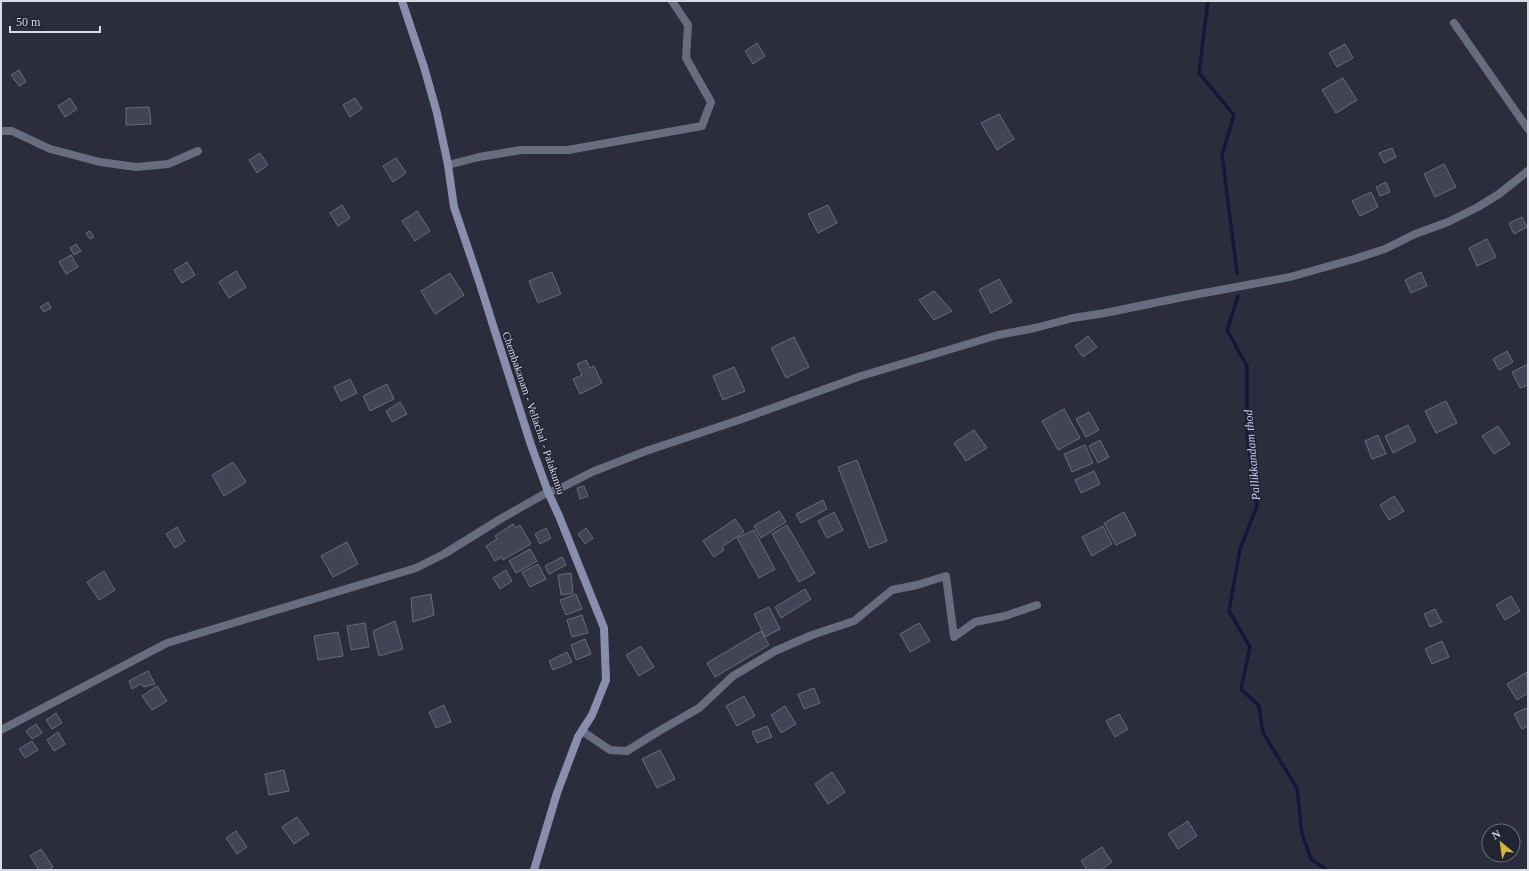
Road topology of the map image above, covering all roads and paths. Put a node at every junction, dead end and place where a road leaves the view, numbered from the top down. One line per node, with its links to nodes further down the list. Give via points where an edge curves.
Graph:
1 (402, 1): 7 (main road, Chembakanam - Vellachal - Palakunnu, via 437,113)
2 (672, 1): 7 (street, via 688,25 686,58 711,102 702,126 568,150 521,150)
3 (1454, 23): 4 (street)
4 (1528, 129)
5 (1, 131): 6 (street, via 12,131 50,149 100,162 136,167 168,164)
6 (198, 151)
7 (448, 165): 9 (main road, Chembakanam - Vellachal - Palakunnu, via 454,207)
8 (1528, 171): 9 (street, via 1478,207 1385,249 1290,277 1073,318 991,337 838,384 646,451)
9 (548, 492): 11 (street, via 466,542 416,568 166,643); 12 (main road, Chembakanam - Vellachal - Palakunnu, via 604,628 606,680 592,715)
10 (1037, 605): 12 (street, via 1006,616 975,622 954,637 946,576 917,586 892,590 854,622 806,637 775,651 733,676 699,708 626,751 610,750)
11 (1, 730)
12 (582, 731): 13 (main road, Chembakanam - Vellachal - Palakunnu, via 557,793)
13 (534, 870)

